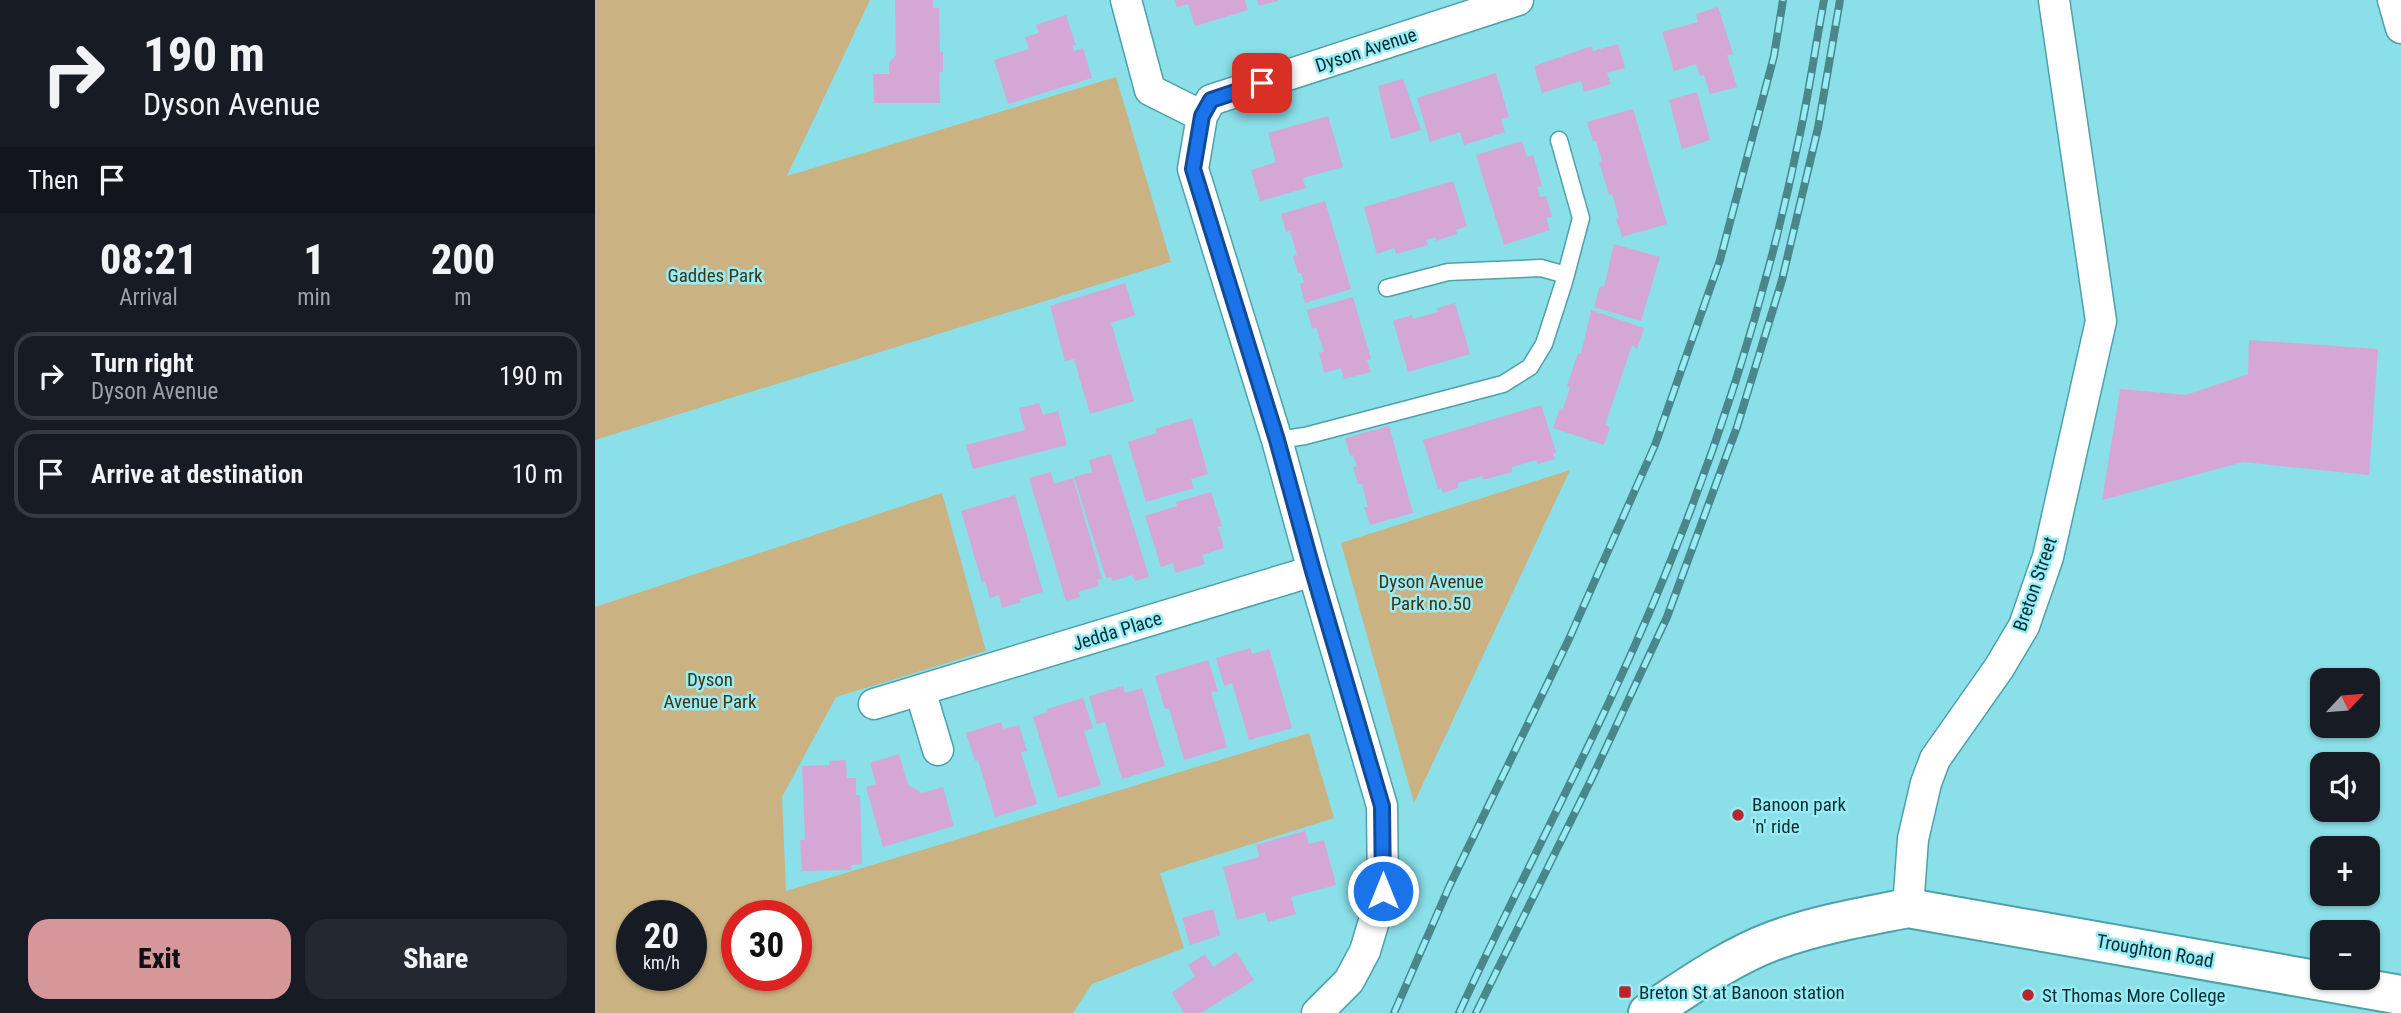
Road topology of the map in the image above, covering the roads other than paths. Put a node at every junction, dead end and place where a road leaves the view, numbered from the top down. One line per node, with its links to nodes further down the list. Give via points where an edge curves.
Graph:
1 (1126, 0): 6 (street, via 1150,90)
2 (1518, 0): 6 (street, Dyson Avenue, via 1211,100)
3 (2055, 0): 15 (street, Breton Street, via 2101,321 2048,557 2024,626 1935,759 1913,839)
4 (2393, 0): 5 (street)
5 (2401, 28)
6 (1202, 116): 10 (street, via 1193,169)
7 (1559, 141): 8 (lane, via 1581,218)
8 (1566, 275): 9 (lane, via 1541,268 1448,272); 10 (lane, via 1537,356 1530,367 1503,384)
9 (1387, 288)
10 (1277, 440): 11 (street)
11 (1313, 571): 12 (street, Jedda Place); 17 (street, via 1382,806 1383,891 1365,951 1349,981)
12 (921, 690): 13 (street, Jedda Place); 14 (street)
13 (874, 704)
14 (938, 750)
15 (1908, 908): 16 (street, Troughton Road); 18 (street, via 1772,942 1711,971)
16 (2401, 995)
17 (1317, 1013)
18 (1648, 1013)

